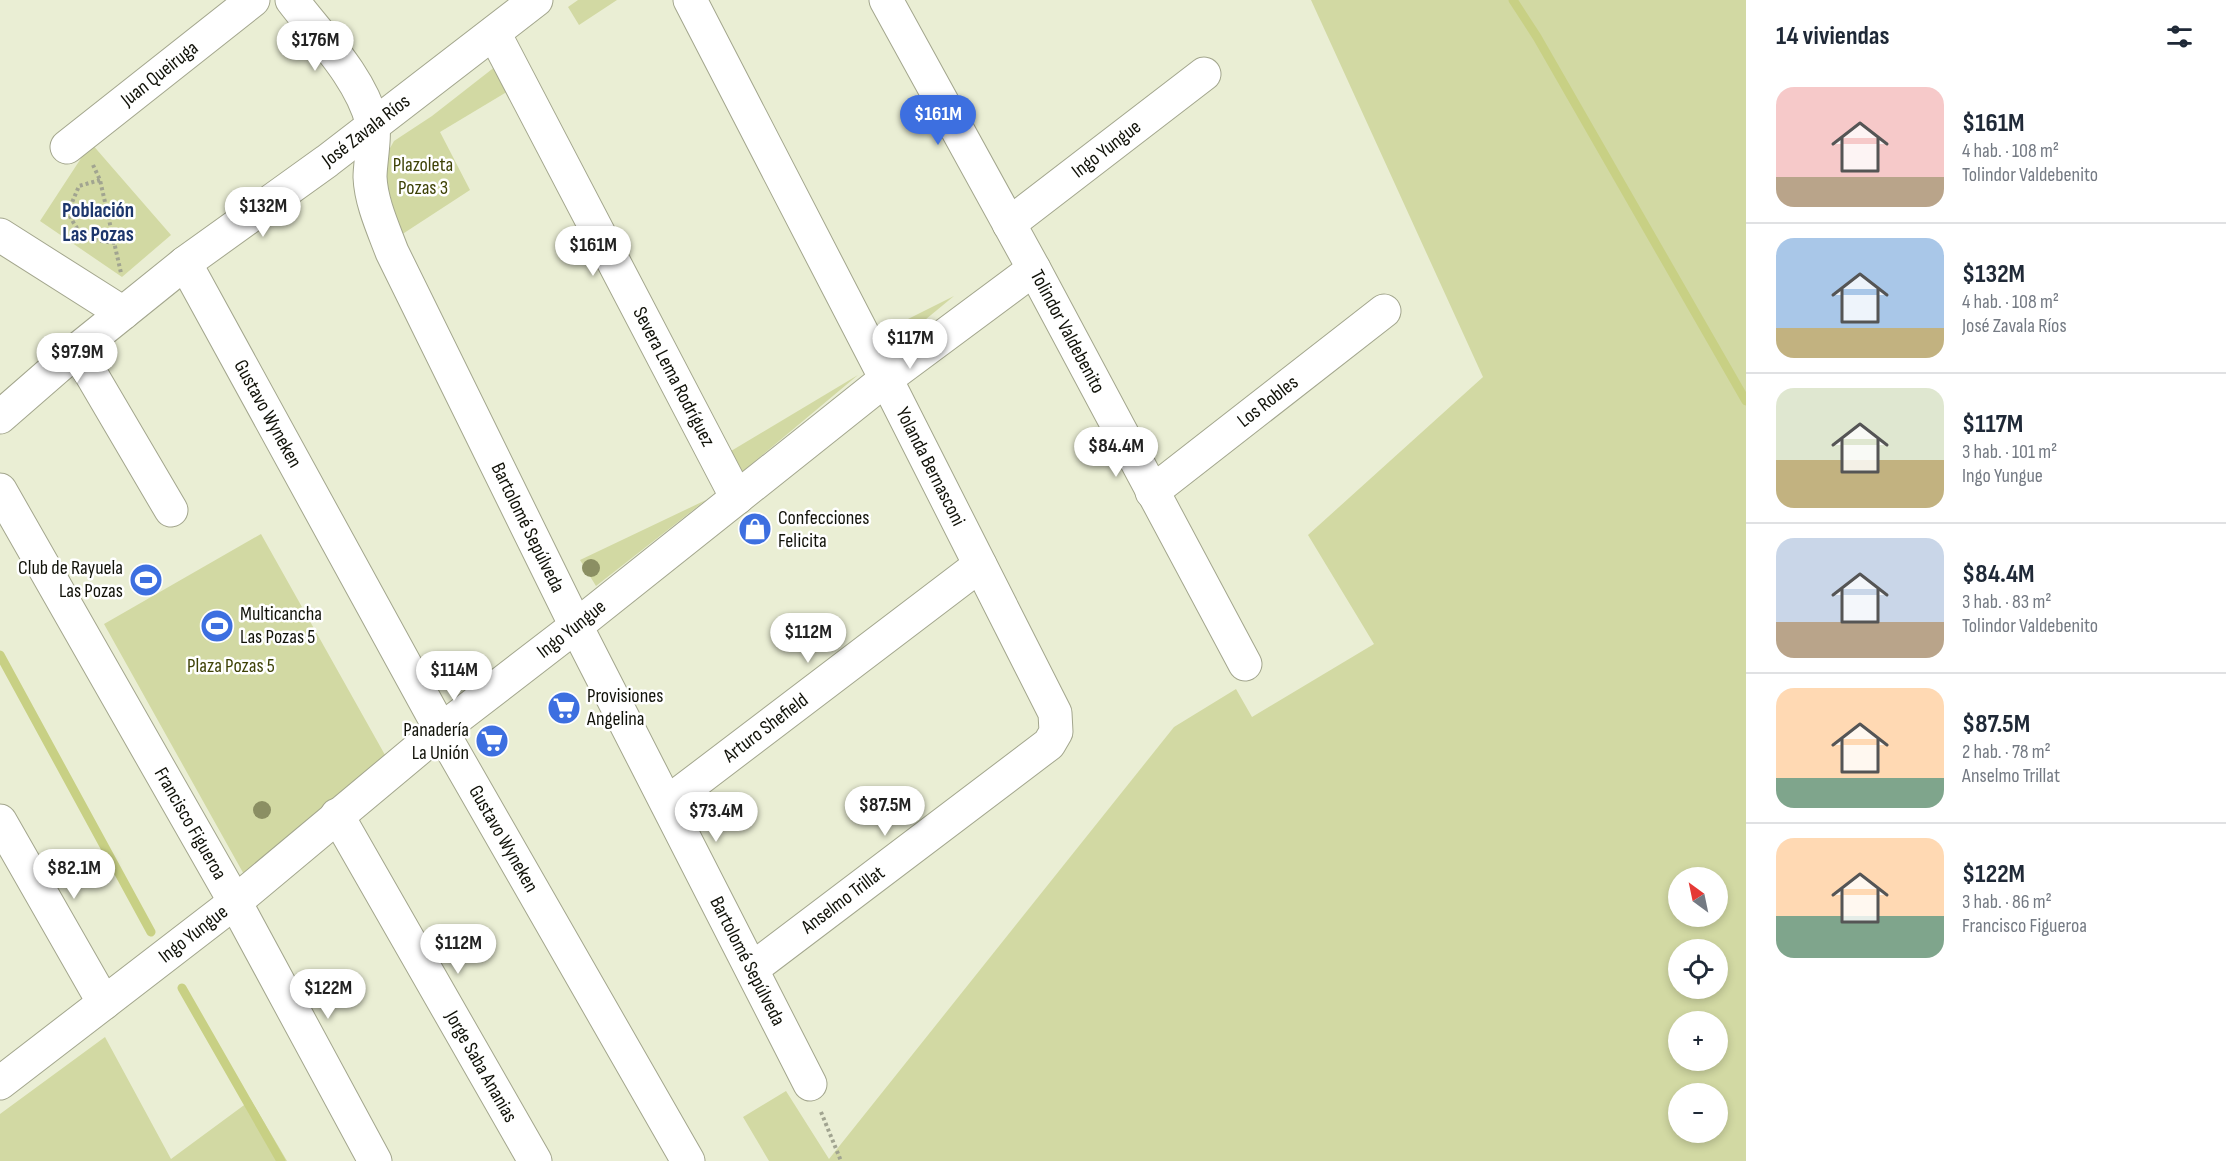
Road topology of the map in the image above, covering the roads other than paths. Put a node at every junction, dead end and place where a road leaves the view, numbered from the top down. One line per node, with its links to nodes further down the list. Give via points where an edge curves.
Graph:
1 (253, 0): 9 (street, Juan Queiruga)
2 (292, 0): 8 (street, Bartolomé Sepúlveda, via 362,95)
3 (536, 0): 6 (street, José Zavala Ríos)
4 (690, 0): 17 (street, Yolanda Bernasconi)
5 (886, 0): 10 (street, Tolindor Valdebenito)
6 (494, 33): 8 (street, José Zavala Ríos); 21 (street, Severa Lema Rodríguez)
7 (1204, 74): 10 (street, Ingo Yungue)
8 (373, 124): 12 (street, José Zavala Ríos); 24 (street, Bartolomé Sepúlveda, via 370,180 392,252)
9 (74, 142)
10 (1009, 224): 13 (street, Tolindor Valdebenito)
11 (0, 235): 15 (street)
12 (185, 263): 15 (street, José Zavala Ríos); 26 (street, Gustavo Wyneken)
13 (1034, 268): 17 (street, Ingo Yungue); 20 (street, Tolindor Valdebenito)
14 (1384, 311): 20 (street, Los Robles)
15 (123, 313): 16 (street, José Zavala Ríos)
16 (77, 350): 18 (street, José Zavala Ríos); 22 (street)
17 (886, 379): 21 (street, Ingo Yungue); 23 (street, Yolanda Bernasconi)
18 (0, 417)
19 (0, 490): 31 (street, Francisco Figueroa)
20 (1152, 492): 25 (street, Tolindor Valdebenito)
21 (737, 498): 24 (street, Ingo Yungue)
22 (171, 510)
23 (980, 565): 27 (street, Yolanda Bernasconi, via 1055,713 1056,732); 28 (street, Arturo Shefield)
24 (576, 626): 26 (street, Ingo Yungue); 28 (street, Bartolomé Sepúlveda)
25 (1245, 664)
26 (441, 730): 29 (street, Ingo Yungue); 36 (street, Gustavo Wyneken)
27 (1049, 744): 32 (street, Anselmo Trillat)
28 (667, 803): 32 (street, Bartolomé Sepúlveda)
29 (338, 815): 31 (street, Ingo Yungue); 38 (street, Jorge Saba Ananias)
30 (0, 821): 33 (street)
31 (235, 902): 33 (street, Ingo Yungue); 37 (street, Francisco Figueroa)
32 (752, 969): 35 (street, Bartolomé Sepúlveda)
33 (104, 1003): 34 (street, Ingo Yungue)
34 (0, 1083)
35 (810, 1084)
36 (678, 1157)
37 (375, 1161)
38 (535, 1161)

